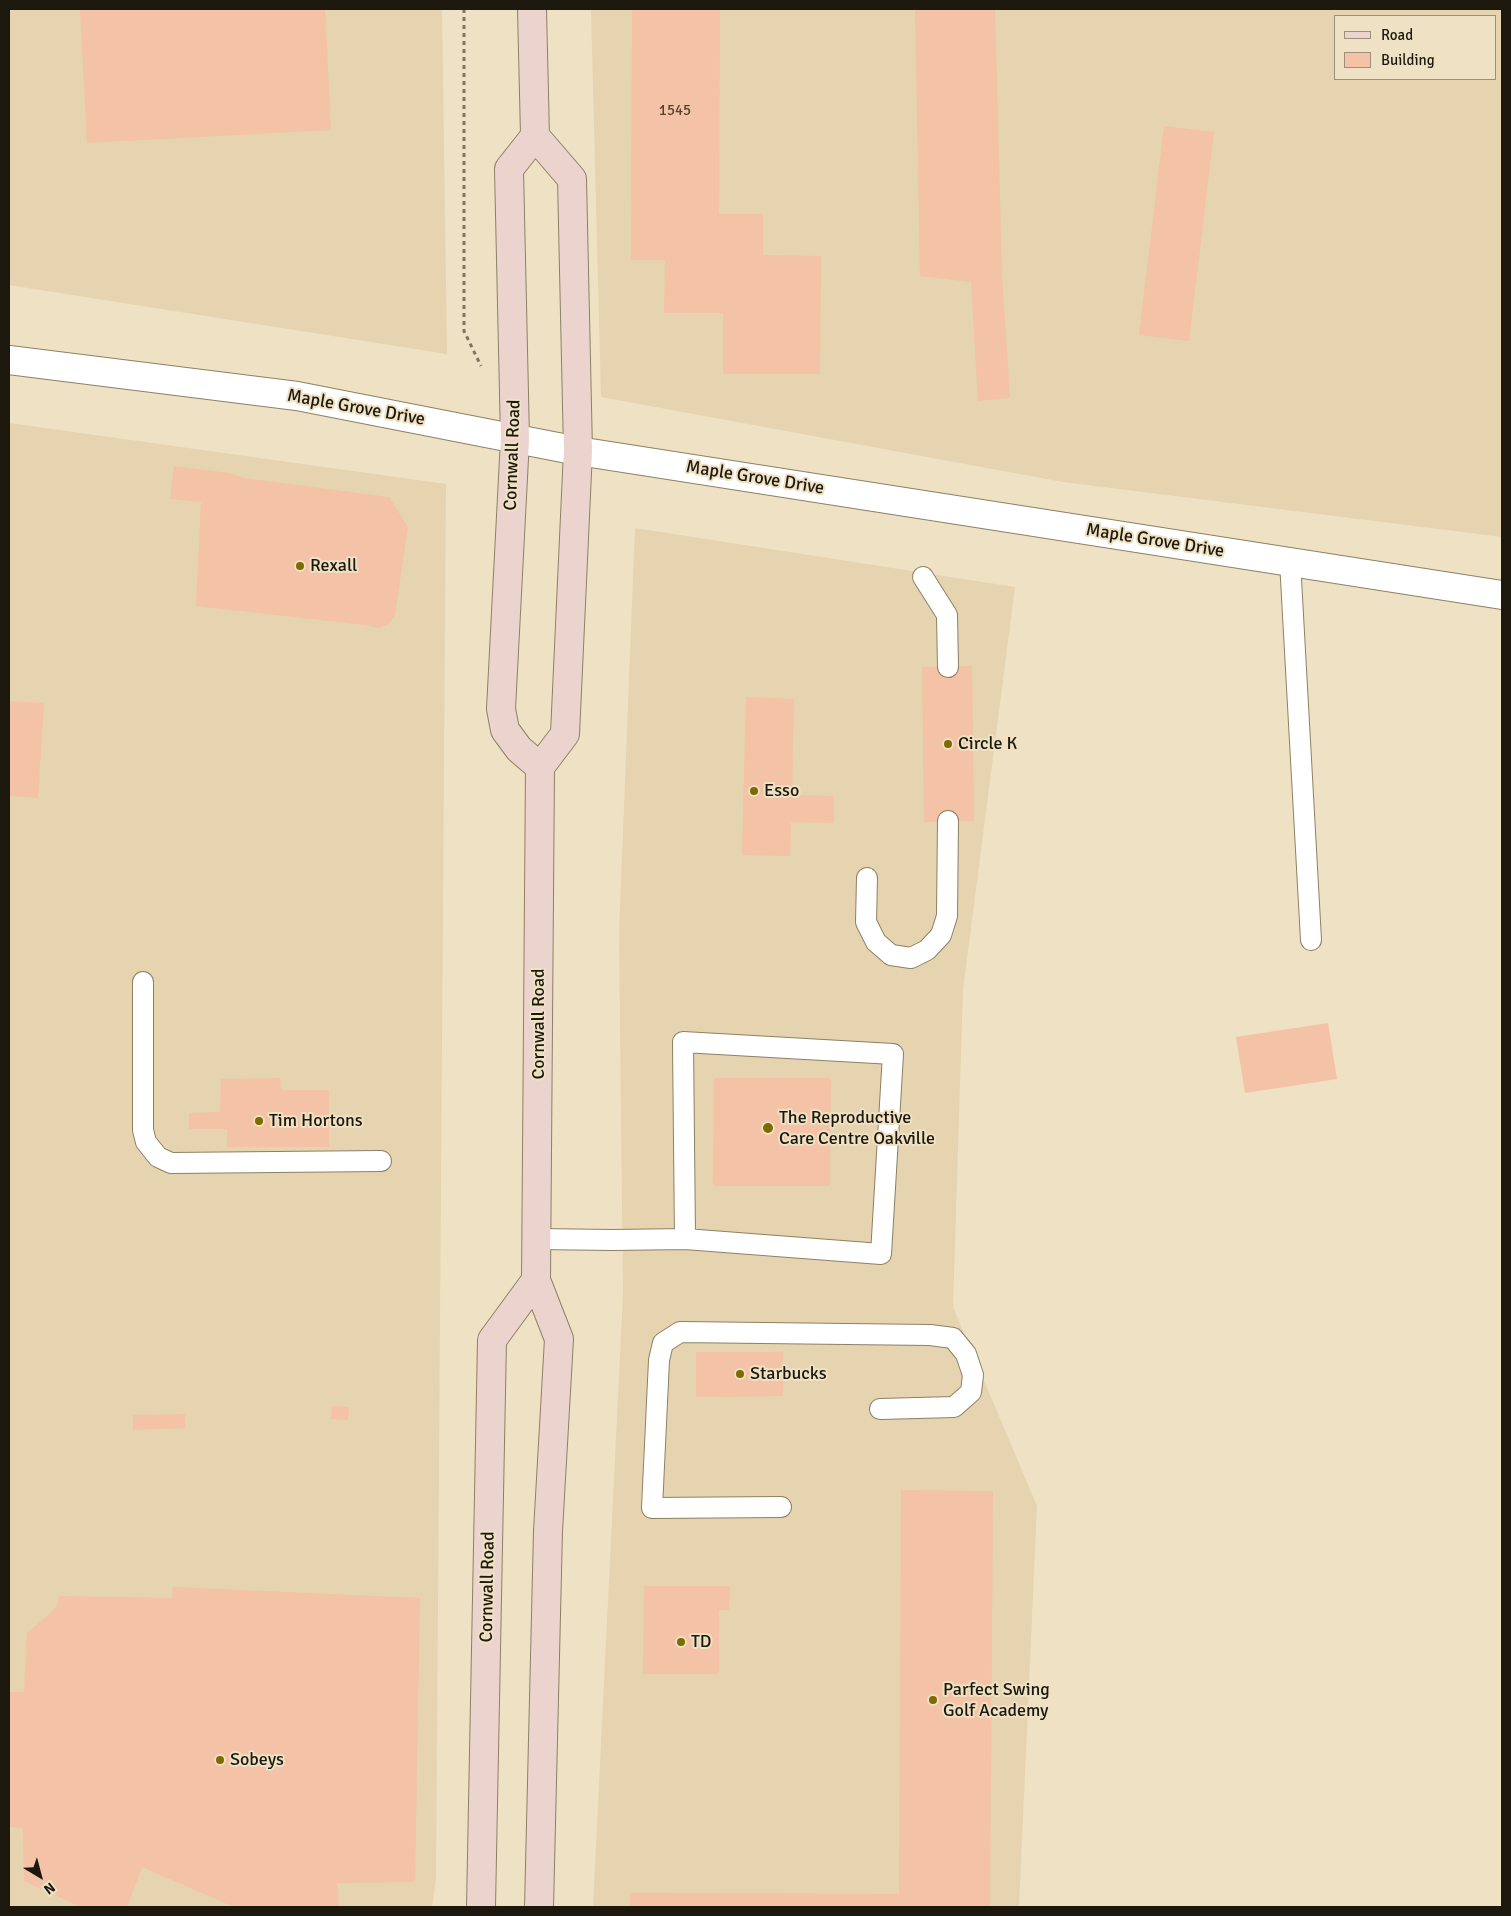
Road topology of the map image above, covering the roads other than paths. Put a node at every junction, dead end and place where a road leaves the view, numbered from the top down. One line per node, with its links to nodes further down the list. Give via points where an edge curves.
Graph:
1 (532, 9): 2 (main road)
2 (535, 136): 4 (main road, Cornwall Road, via 509,169); 5 (main road, via 572,179)
3 (9, 360): 4 (street, Maple Grove Drive, via 297,396)
4 (516, 439): 5 (street, Maple Grove Drive); 10 (main road, Cornwall Road, via 501,709 505,730 519,749)
5 (578, 451): 6 (street, Maple Grove Drive); 10 (main road, via 565,734)
6 (1290, 562): 8 (street, Maple Grove Drive); 13 (lane)
7 (923, 577): 9 (lane, via 947,614)
8 (1502, 595)
9 (948, 667)
10 (540, 767): 16 (main road, Cornwall Road)
11 (948, 821): 12 (lane, via 947,916 941,935 928,950 911,958 891,955 876,942 866,922)
12 (867, 878)
13 (1311, 940)
14 (143, 982): 15 (lane, via 142,1130 146,1142 158,1157 172,1162)
15 (381, 1160)
16 (537, 1239): 17 (lane); 18 (main road, Cornwall Road)
17 (685, 1239): 17 (lane, via 881,1254 893,1054 683,1042)
18 (536, 1280): 21 (main road, Cornwall Road, via 492,1340); 22 (main road, Cornwall Road, via 559,1339 548,1531)
19 (880, 1410): 20 (lane, via 954,1407 971,1392 972,1375 966,1354 952,1338 930,1335 680,1332 663,1343 658,1360 652,1508)
20 (781, 1507)
21 (481, 1907)
22 (539, 1907)

